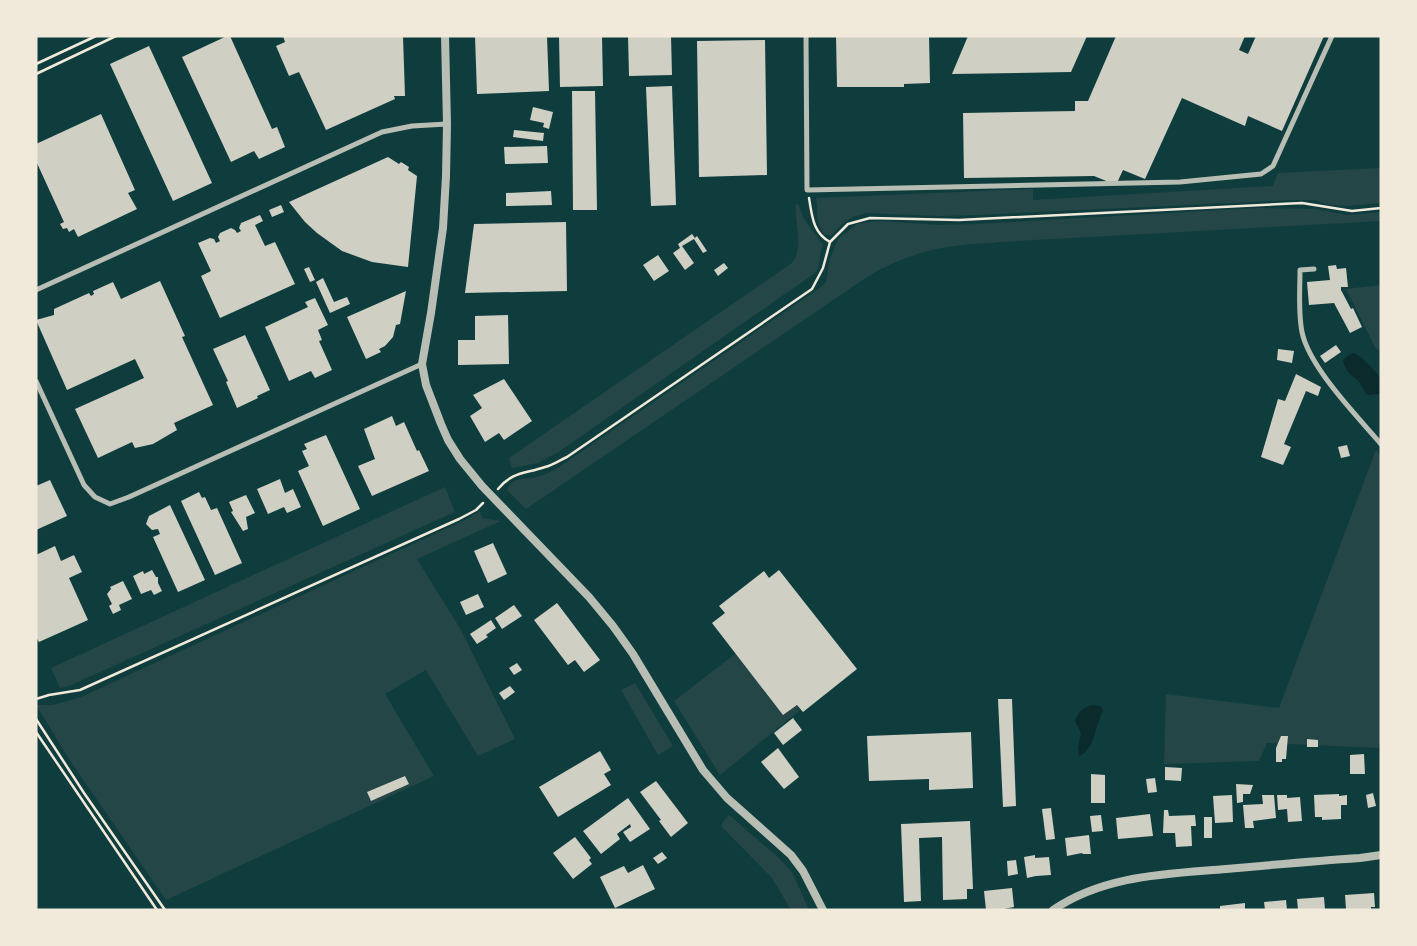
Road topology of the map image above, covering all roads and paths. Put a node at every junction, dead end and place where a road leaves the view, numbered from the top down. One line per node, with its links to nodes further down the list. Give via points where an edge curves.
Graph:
1 (96, 36): 6 (path)
2 (116, 36): 7 (path)
3 (445, 36): 8 (street)
4 (806, 36): 9 (street)
5 (1332, 36): 9 (street, via 1273,166 1261,174 1180,182)
6 (36, 64)
7 (36, 74)
8 (447, 124): 13 (street, via 382,132); 14 (street, via 442,228)
9 (807, 190): 11 (path, via 814,224 818,233)
10 (1381, 208): 11 (path, via 1352,211 1302,203 959,220 870,218 848,224)
11 (830, 242): 17 (path, via 823,268 812,289 568,457 514,475 504,481)
12 (1314, 269): 16 (street, via 1300,270 1302,332 1309,353)
13 (36, 290)
14 (422, 364): 15 (street, via 110,504 95,497 84,485); 17 (street, via 426,385 448,440)
15 (36, 381)
16 (1381, 444)
17 (492, 496): 18 (path, via 459,519 128,670 80,690); 24 (street, via 613,626 703,770 727,798 804,871)
18 (36, 699)
19 (36, 719): 23 (path)
20 (36, 732): 22 (path)
21 (1381, 855): 25 (street, via 1148,875 1090,890)
22 (158, 910)
23 (165, 910)
24 (823, 910)
25 (1053, 910)

